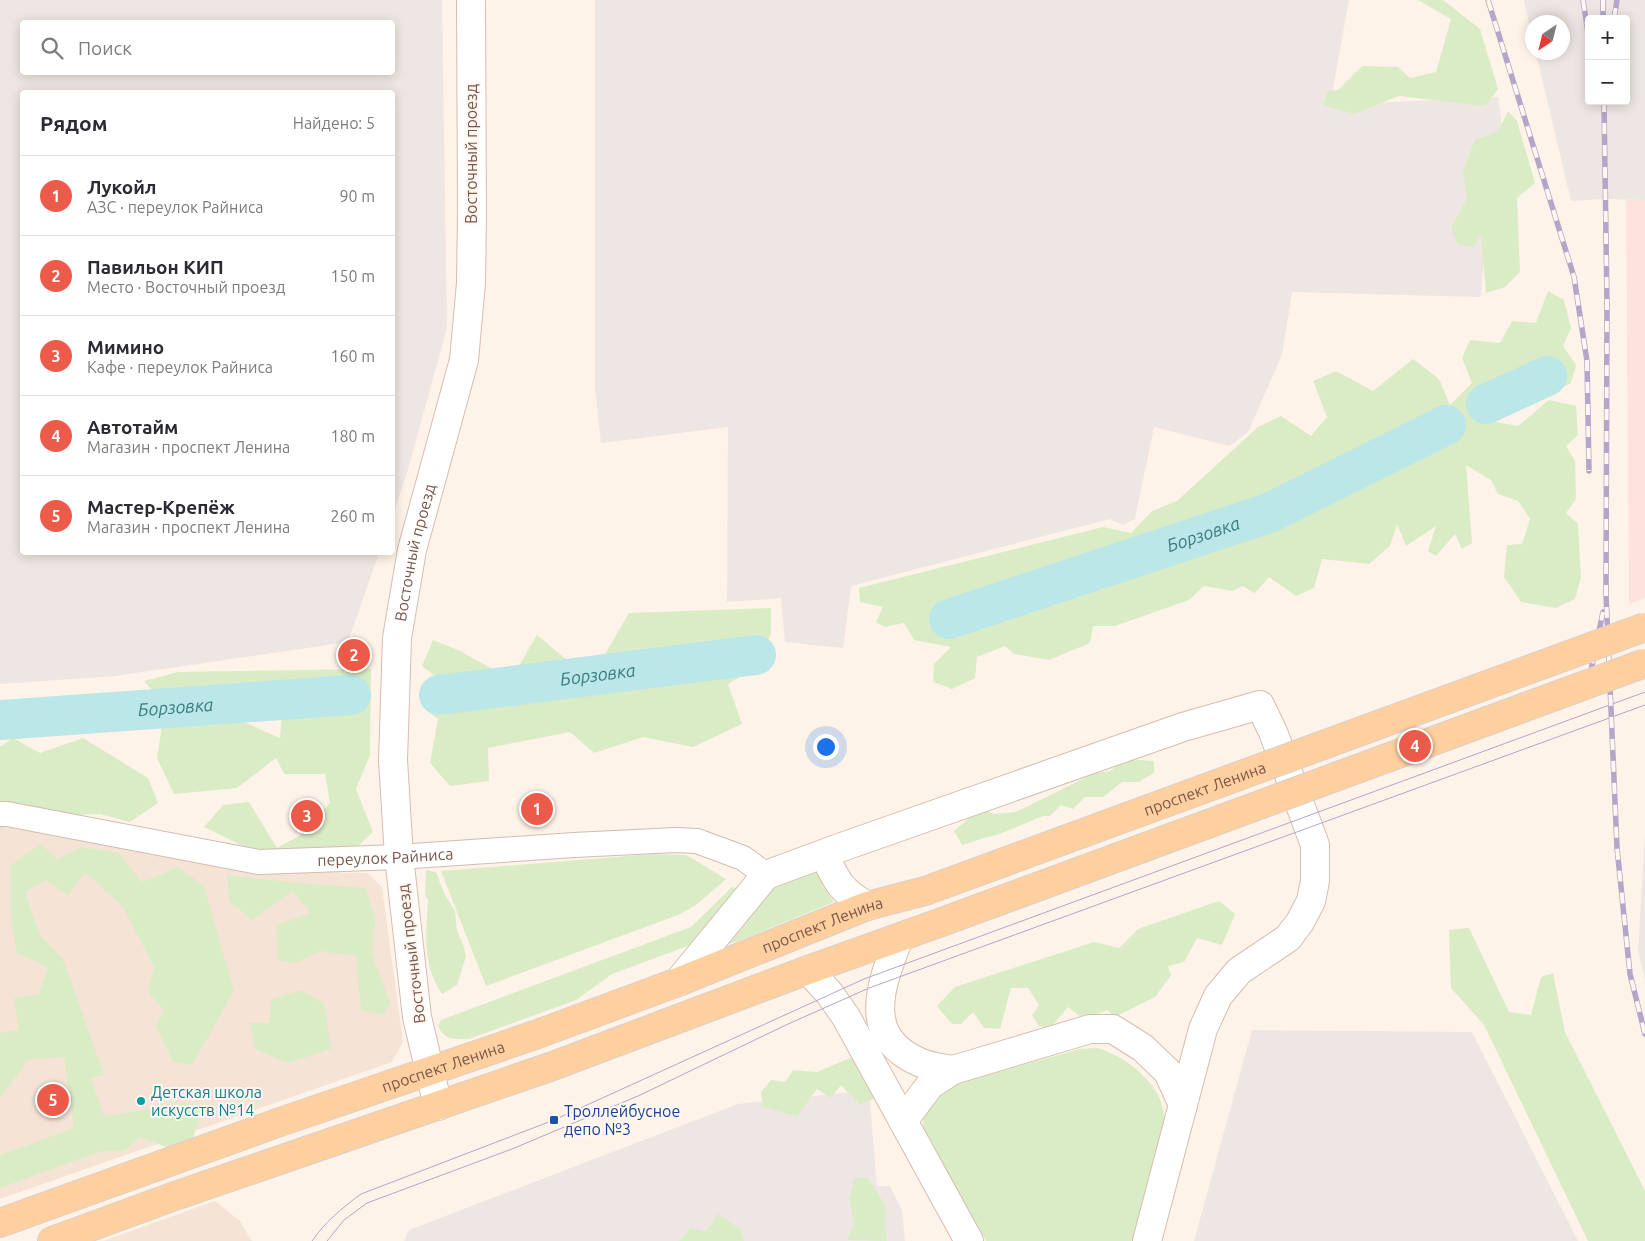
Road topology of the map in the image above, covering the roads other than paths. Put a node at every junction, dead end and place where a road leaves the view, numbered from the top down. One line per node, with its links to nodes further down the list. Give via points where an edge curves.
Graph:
1 (470, 0): 6 (main road, Восточный проезд, via 471,283 464,360 412,550 397,638 392,760)
2 (1645, 627): 8 (main road, проспект Ленина, bridge, via 925,891)
3 (1645, 663): 9 (main road, bridge)
4 (0, 814): 6 (street, переулок Райниса, via 259,862)
5 (824, 854): 7 (main road); 8 (main road, via 837,881 849,896); 14 (main road, via 1183,727 1260,705 1315,845 1315,881 1311,901 1288,938 1239,971 1218,996 1203,1029)
6 (399, 857): 7 (street, переулок Райниса, via 676,840 697,842 743,858); 13 (main road, Восточный проезд, via 417,1017)
7 (766, 875): 11 (main road)
8 (867, 906): 11 (main road, проспект Ленина)
9 (899, 938): 10 (main road); 12 (main road, via 880,999 880,1018 900,1052 921,1063)
10 (808, 970): 15 (main road); 16 (main road, via 846,1018)
11 (678, 982): 13 (main road, проспект Ленина)
12 (953, 1070): 14 (main road, via 1090,1029 1113,1029 1143,1048 1168,1072); 16 (main road, via 930,1085)
13 (429, 1072): 15 (main road, Восточный проезд); 17 (main road, проспект Ленина)
14 (1183, 1105): 20 (main road)
15 (438, 1106): 18 (main road)
16 (902, 1122): 19 (main road)
17 (0, 1223)
18 (52, 1241)
19 (969, 1241)
20 (1147, 1241)

